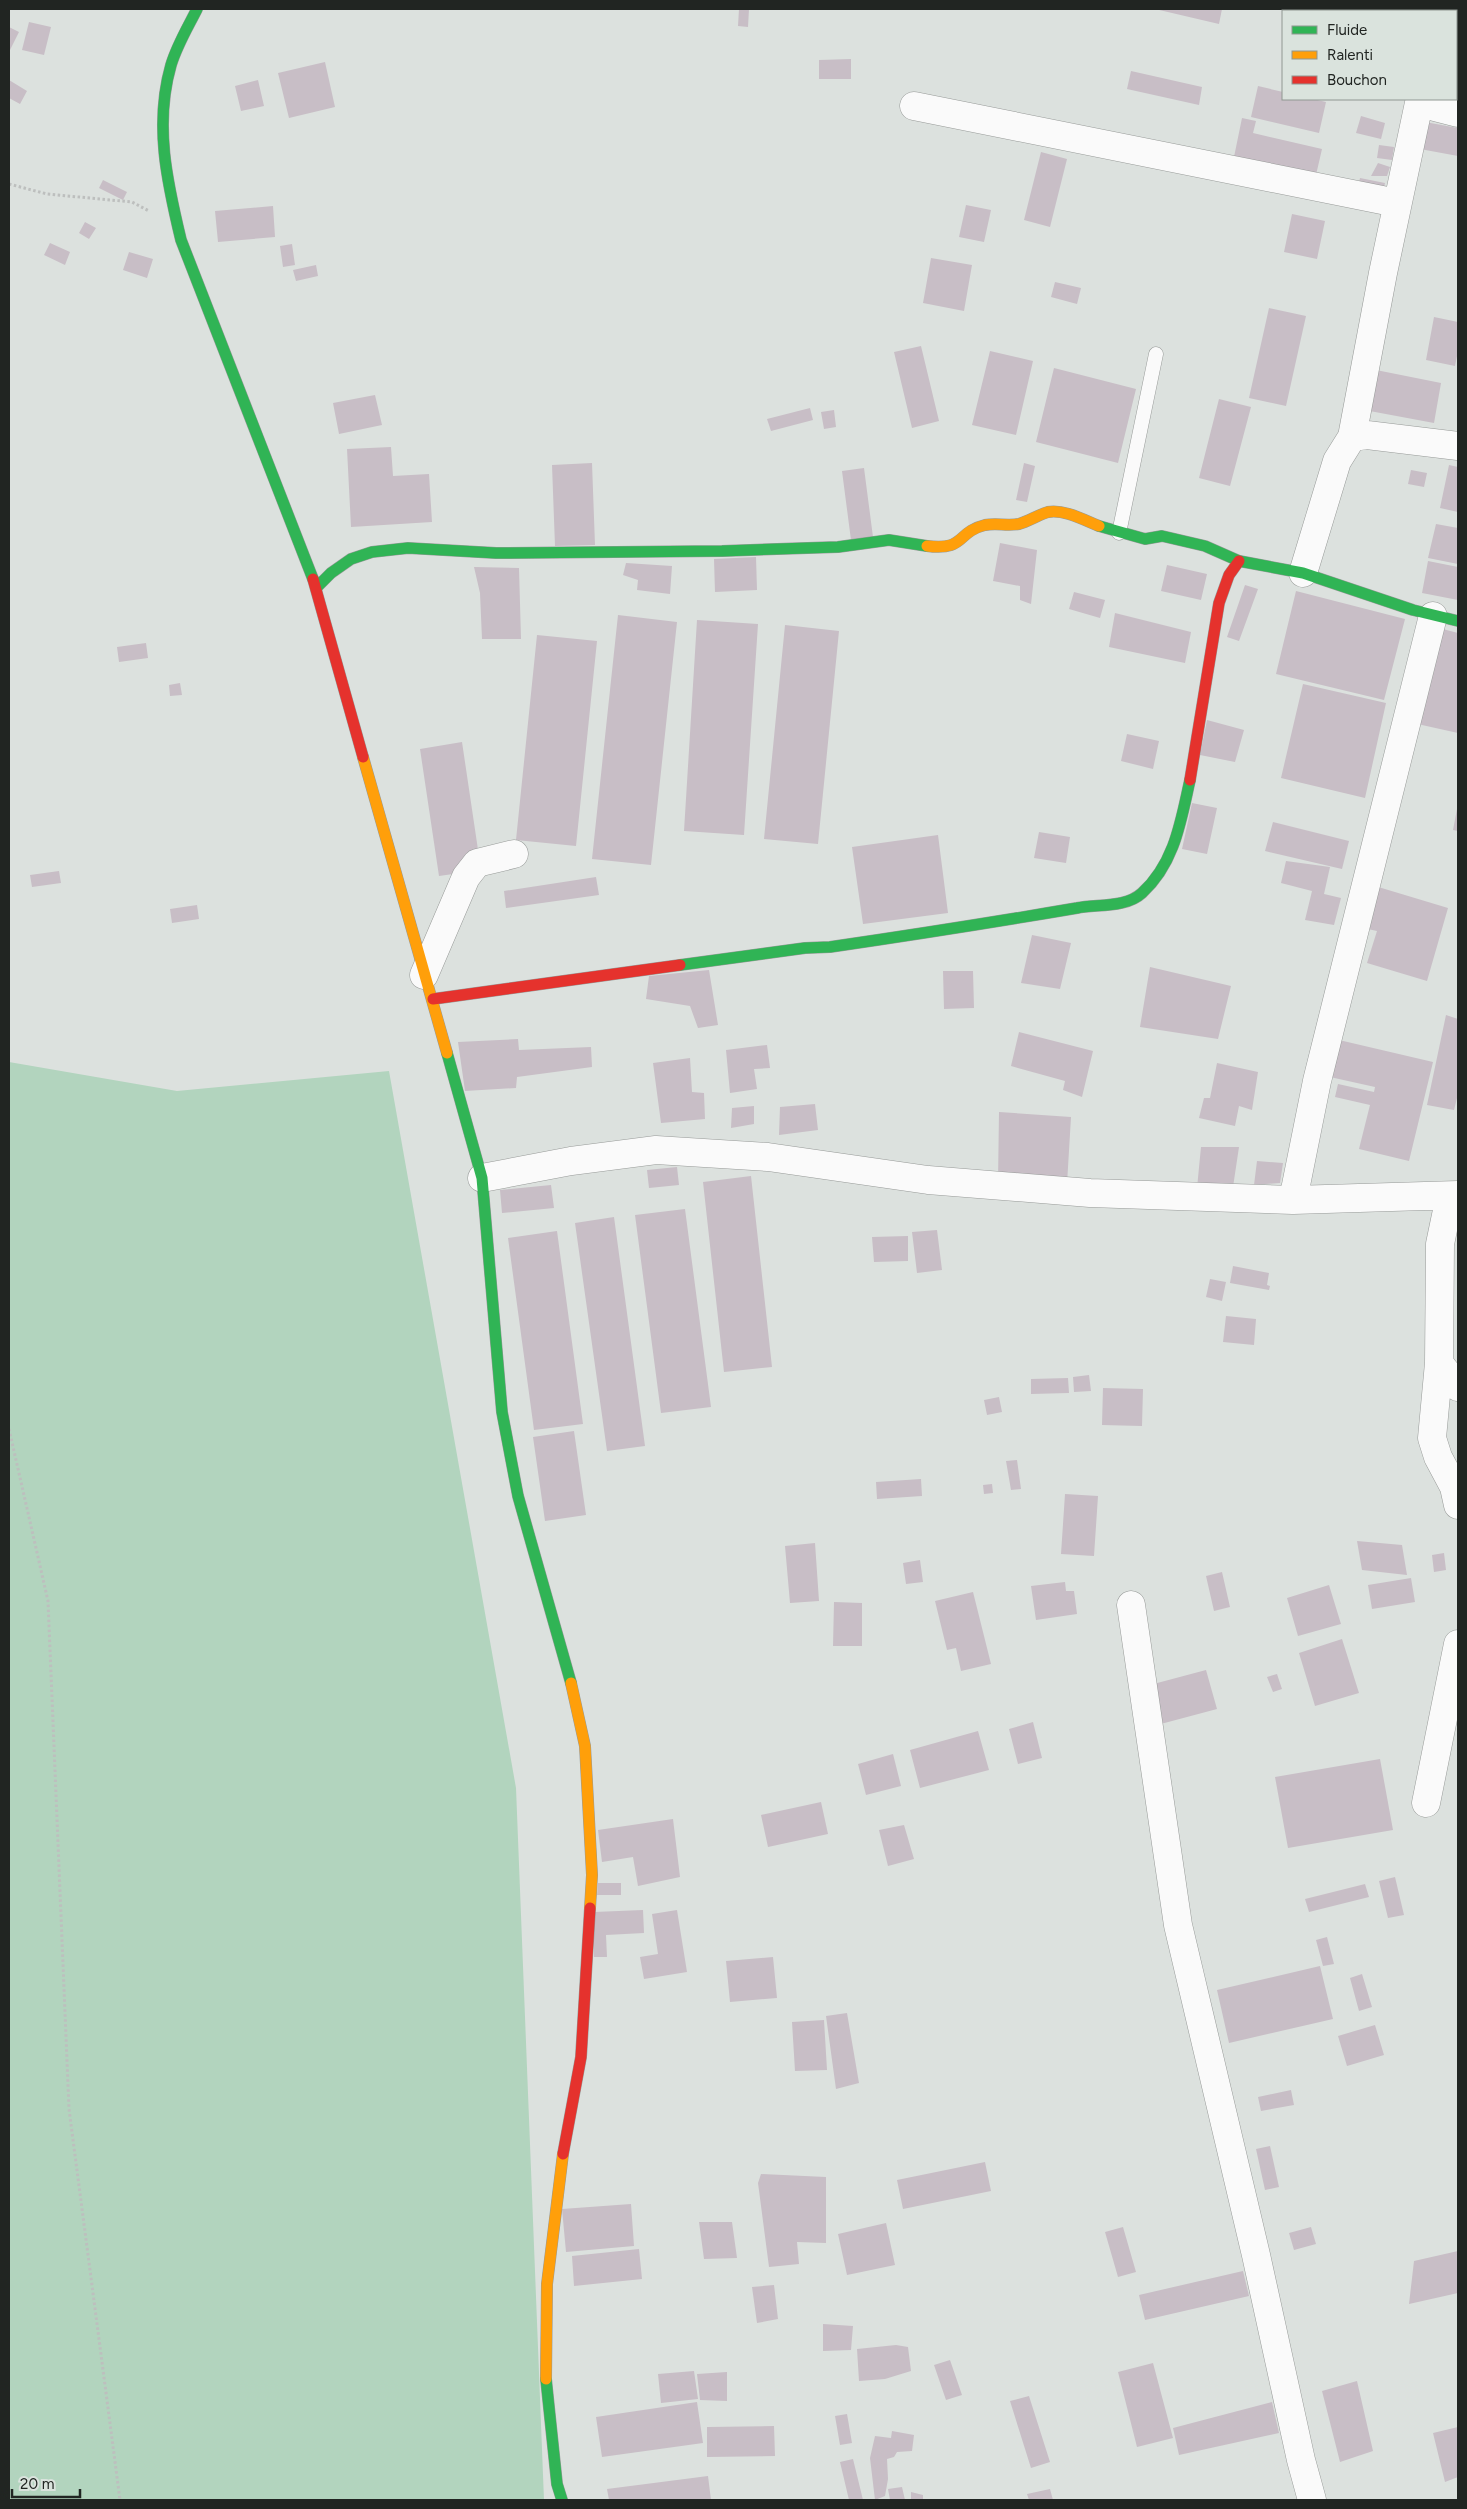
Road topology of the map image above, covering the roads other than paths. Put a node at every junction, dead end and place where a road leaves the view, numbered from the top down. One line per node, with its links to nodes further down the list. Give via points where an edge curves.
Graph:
1 (197, 9): 11 (street, via 172,65 163,110 162,155 181,240)
2 (914, 106): 4 (street)
3 (1458, 113): 4 (street, via 1419,103)
4 (1397, 203): 6 (street)
5 (1156, 354): 8 (lane)
6 (1352, 437): 7 (street, via 1367,435); 10 (street, via 1337,461)
7 (1458, 446)
8 (1120, 533): 9 (street, via 1144,539 1162,536 1182,540); 11 (street, via 1064,513 1049,512 1018,524 985,525 953,546 943,548 889,540 838,547 496,554 408,548 372,552 351,559)
9 (1240, 561): 10 (street); 14 (street, via 1229,575 1219,603 1190,778 1176,841 1161,871 1141,894 1116,904 889,939)
10 (1303, 573): 12 (street)
11 (316, 588): 14 (street)
12 (1446, 619): 17 (street, via 1317,1081)
13 (514, 854): 14 (street, via 477,863 466,877)
14 (429, 986): 15 (street)
15 (482, 1178): 17 (street, via 571,1161 656,1150 768,1157 928,1180 1090,1193); 24 (street, via 502,1412 518,1496 577,1702 585,1746 592,1874 581,2057 558,2178 547,2284 546,2392 557,2484)
16 (1454, 1196): 17 (street); 18 (street, via 1440,1244)
17 (1293, 1200)
18 (1439, 1363): 19 (street); 20 (street, via 1432,1438)
19 (1458, 1387)
20 (1457, 1493)
21 (1131, 1605): 25 (street, via 1178,1925 1256,2255 1300,2460)
22 (1458, 1644): 23 (street)
23 (1426, 1803)
24 (562, 2500)
25 (1312, 2500)

